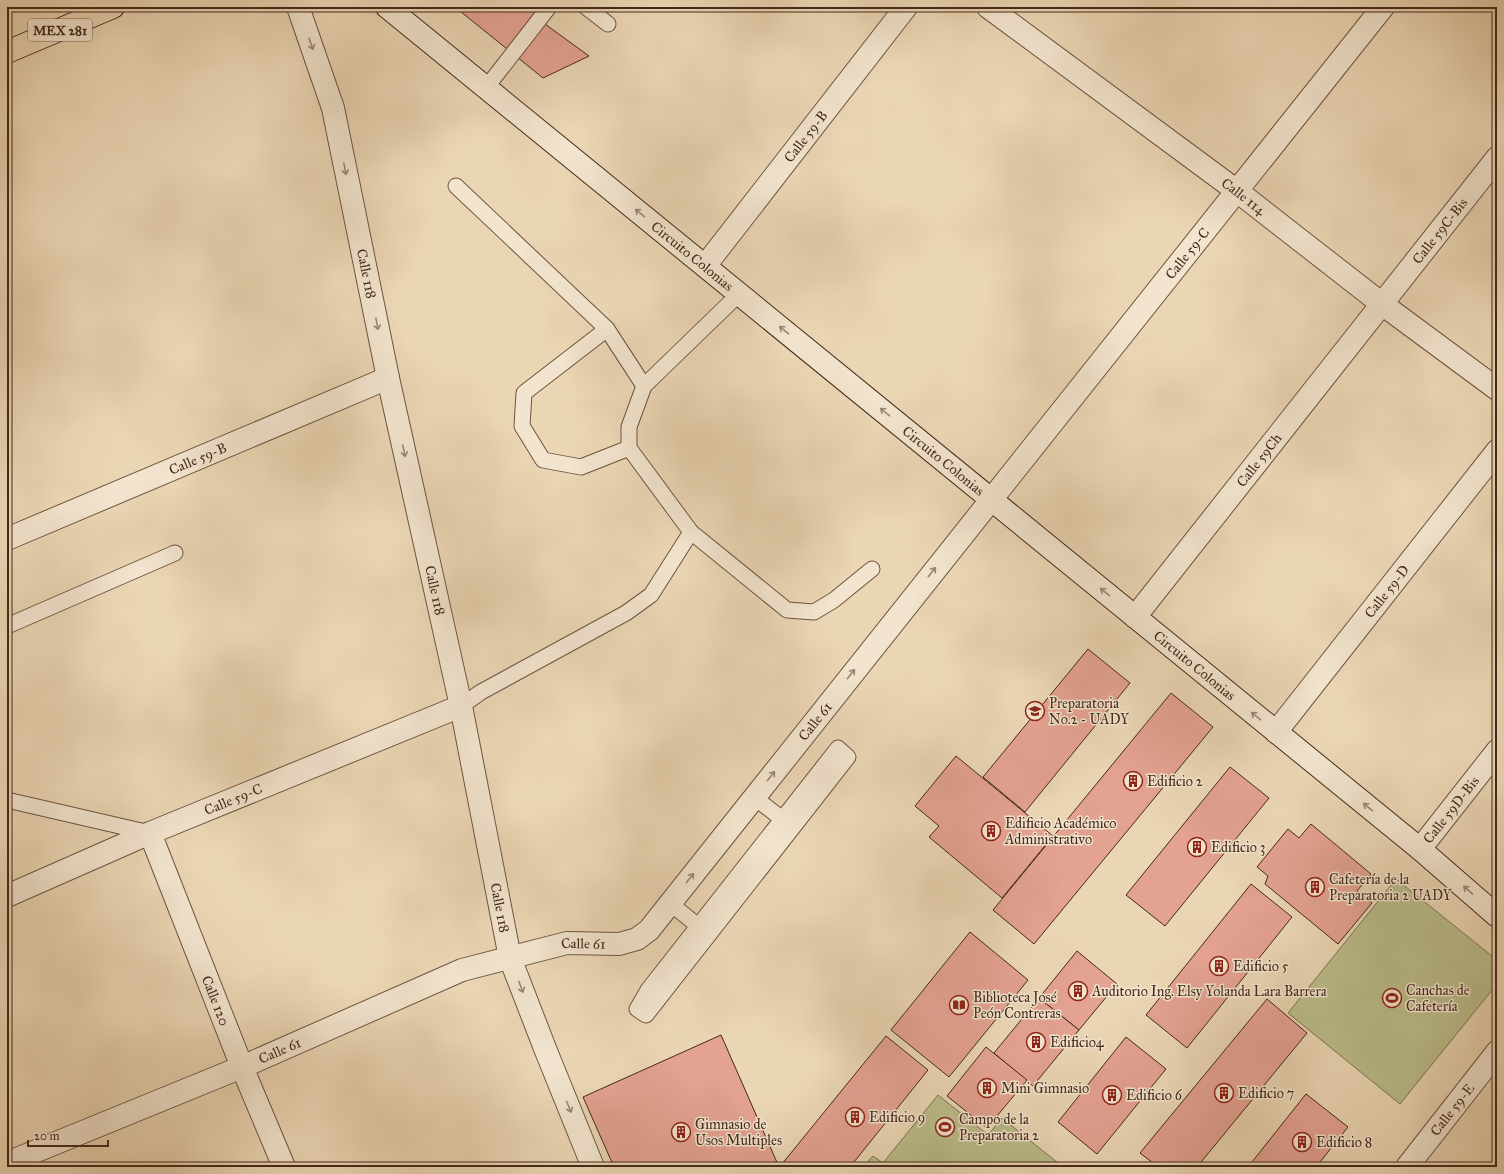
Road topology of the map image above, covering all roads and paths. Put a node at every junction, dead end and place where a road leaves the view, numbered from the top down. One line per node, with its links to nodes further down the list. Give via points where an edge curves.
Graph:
1 (113, 7): 10 (main road, MEX 281)
2 (298, 7): 19 (street, Calle 118, one-way to 19, via 333,108)
3 (387, 7): 11 (street, Circuito Colonias)
4 (549, 7): 11 (lane)
5 (586, 7): 9 (lane)
6 (906, 7): 15 (street, Calle 59-B)
7 (988, 7): 14 (street, Calle 114)
8 (1383, 7): 14 (street, Calle 59-C)
9 (608, 24)
10 (7, 52)
11 (486, 88): 15 (street, Circuito Colonias, one-way to 11)
12 (1497, 158): 17 (street, Calle 59C-Bis)
13 (456, 186): 18 (lane)
14 (1237, 191): 17 (street, Calle 114); 24 (street, Calle 59-C)
15 (705, 266): 16 (street, Circuito Colonias)
16 (739, 294): 20 (lane); 24 (street, Circuito Colonias, one-way to 16)
17 (1382, 304): 21 (street, Calle 114); 29 (street, Calle 59Ch)
18 (607, 329): 20 (lane); 22 (lane, via 524,393 522,426 543,460 581,467)
19 (388, 378): 26 (street, Calle 59-B); 31 (street, Calle 118, one-way to 31)
20 (644, 386): 22 (lane, via 629,427)
21 (1497, 389)
22 (629, 448): 25 (lane)
23 (1497, 451): 32 (street, Calle 59-D)
24 (990, 498): 29 (street, Circuito Colonias, one-way to 24); 34 (street, Calle 61, one-way to 24)
25 (691, 532): 28 (lane, via 787,610 814,612 834,600); 31 (lane, via 651,595 626,614 481,692)
26 (7, 539)
27 (175, 553): 30 (lane)
28 (872, 569)
29 (1135, 617): 32 (street, Circuito Colonias, one-way to 29)
30 (7, 626)
31 (461, 706): 37 (street, Calle 59-C); 43 (street, Calle 118)
32 (1276, 732): 38 (street, Circuito Colonias, one-way to 32)
33 (1497, 751): 38 (street, Calle 59D-Bis)
34 (754, 797): 36 (lane); 40 (street, Calle 61, one-way to 34)
35 (7, 800): 37 (lane)
36 (782, 819): 42 (lane); 42 (lane, via 838,748 848,757 646,1015 637,1009 648,990)
37 (150, 833): 39 (street, Calle 59-C); 45 (street, Calle 120)
38 (1420, 849): 41 (street, Circuito Colonias, one-way to 38)
39 (7, 896)
40 (670, 904): 42 (lane); 43 (street, Calle 61, via 649,930 637,939 619,944 567,943)
41 (1497, 916)
42 (698, 926)
43 (510, 958): 45 (street, Calle 61, via 462,970); 48 (street, Calle 118, one-way to 48)
44 (1497, 1052): 49 (street, Calle 59-E)
45 (242, 1067): 46 (street, Calle 61); 47 (street, Calle 120)
46 (7, 1163)
47 (284, 1167)
48 (594, 1167)
49 (1407, 1167)

